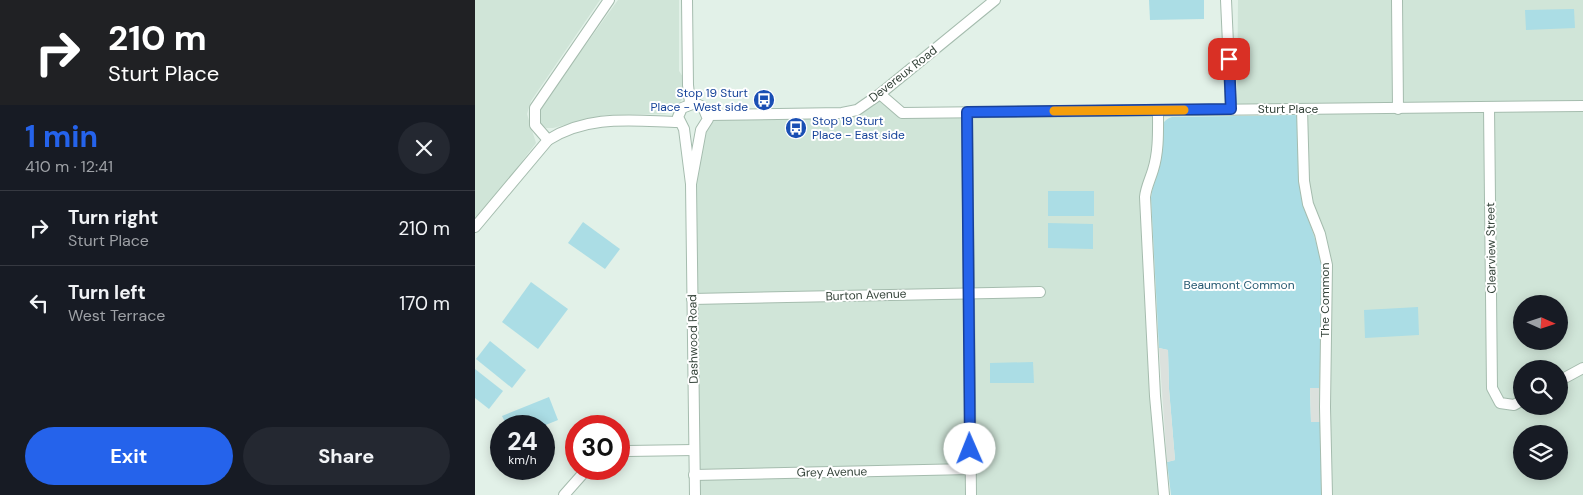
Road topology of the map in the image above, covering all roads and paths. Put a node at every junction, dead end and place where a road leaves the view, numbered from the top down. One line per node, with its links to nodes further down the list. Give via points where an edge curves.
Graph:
1 (609, 0): 18 (street, via 535,108 535,124)
2 (687, 0): 7 (street)
3 (995, 0): 6 (street, Devereux Road)
4 (1226, 0): 10 (street)
5 (1397, 0): 12 (street)
6 (880, 94): 14 (street, Sturt Place, via 902,113); 15 (street, Devereux Road, via 857,110 841,113)
7 (690, 103): 15 (street, via 699,104); 16 (street, via 682,108)
8 (1583, 106): 9 (street, Sturt Place)
9 (1489, 107): 12 (street, Sturt Place); 26 (street, Clearview Street, via 1493,388 1500,403)
10 (1231, 109): 11 (street, Sturt Place); 13 (street, Sturt Place)
11 (1302, 109): 12 (street, Sturt Place); 36 (street, The Common, via 1304,181 1327,265)
12 (1398, 109)
13 (1158, 110): 14 (street, Sturt Place); 35 (street, via 1158,147 1145,197 1155,396)
14 (967, 112): 21 (street)
15 (708, 115): 17 (street)
16 (681, 126): 17 (street, via 692,133); 18 (street, via 646,119 602,121 561,132); 19 (street)
17 (701, 130): 19 (street)
18 (548, 140): 20 (street)
19 (691, 184): 23 (street, Dashwood Road)
20 (475, 227)
21 (969, 292): 22 (street, Burton Avenue); 23 (street, Burton Avenue); 29 (street)
22 (1040, 292)
23 (692, 299): 27 (street, Dashwood Road)
24 (1583, 368): 25 (street)
25 (1568, 376)
26 (1513, 405)
27 (694, 450): 28 (street); 30 (street, Dashwood Road)
28 (630, 451)
29 (970, 469): 30 (street, Grey Avenue); 34 (street)
30 (694, 475): 33 (street, Dashwood Road)
31 (577, 480): 32 (street)
32 (564, 495)
33 (695, 495)
34 (971, 495)
35 (1164, 495)
36 (1327, 495)

